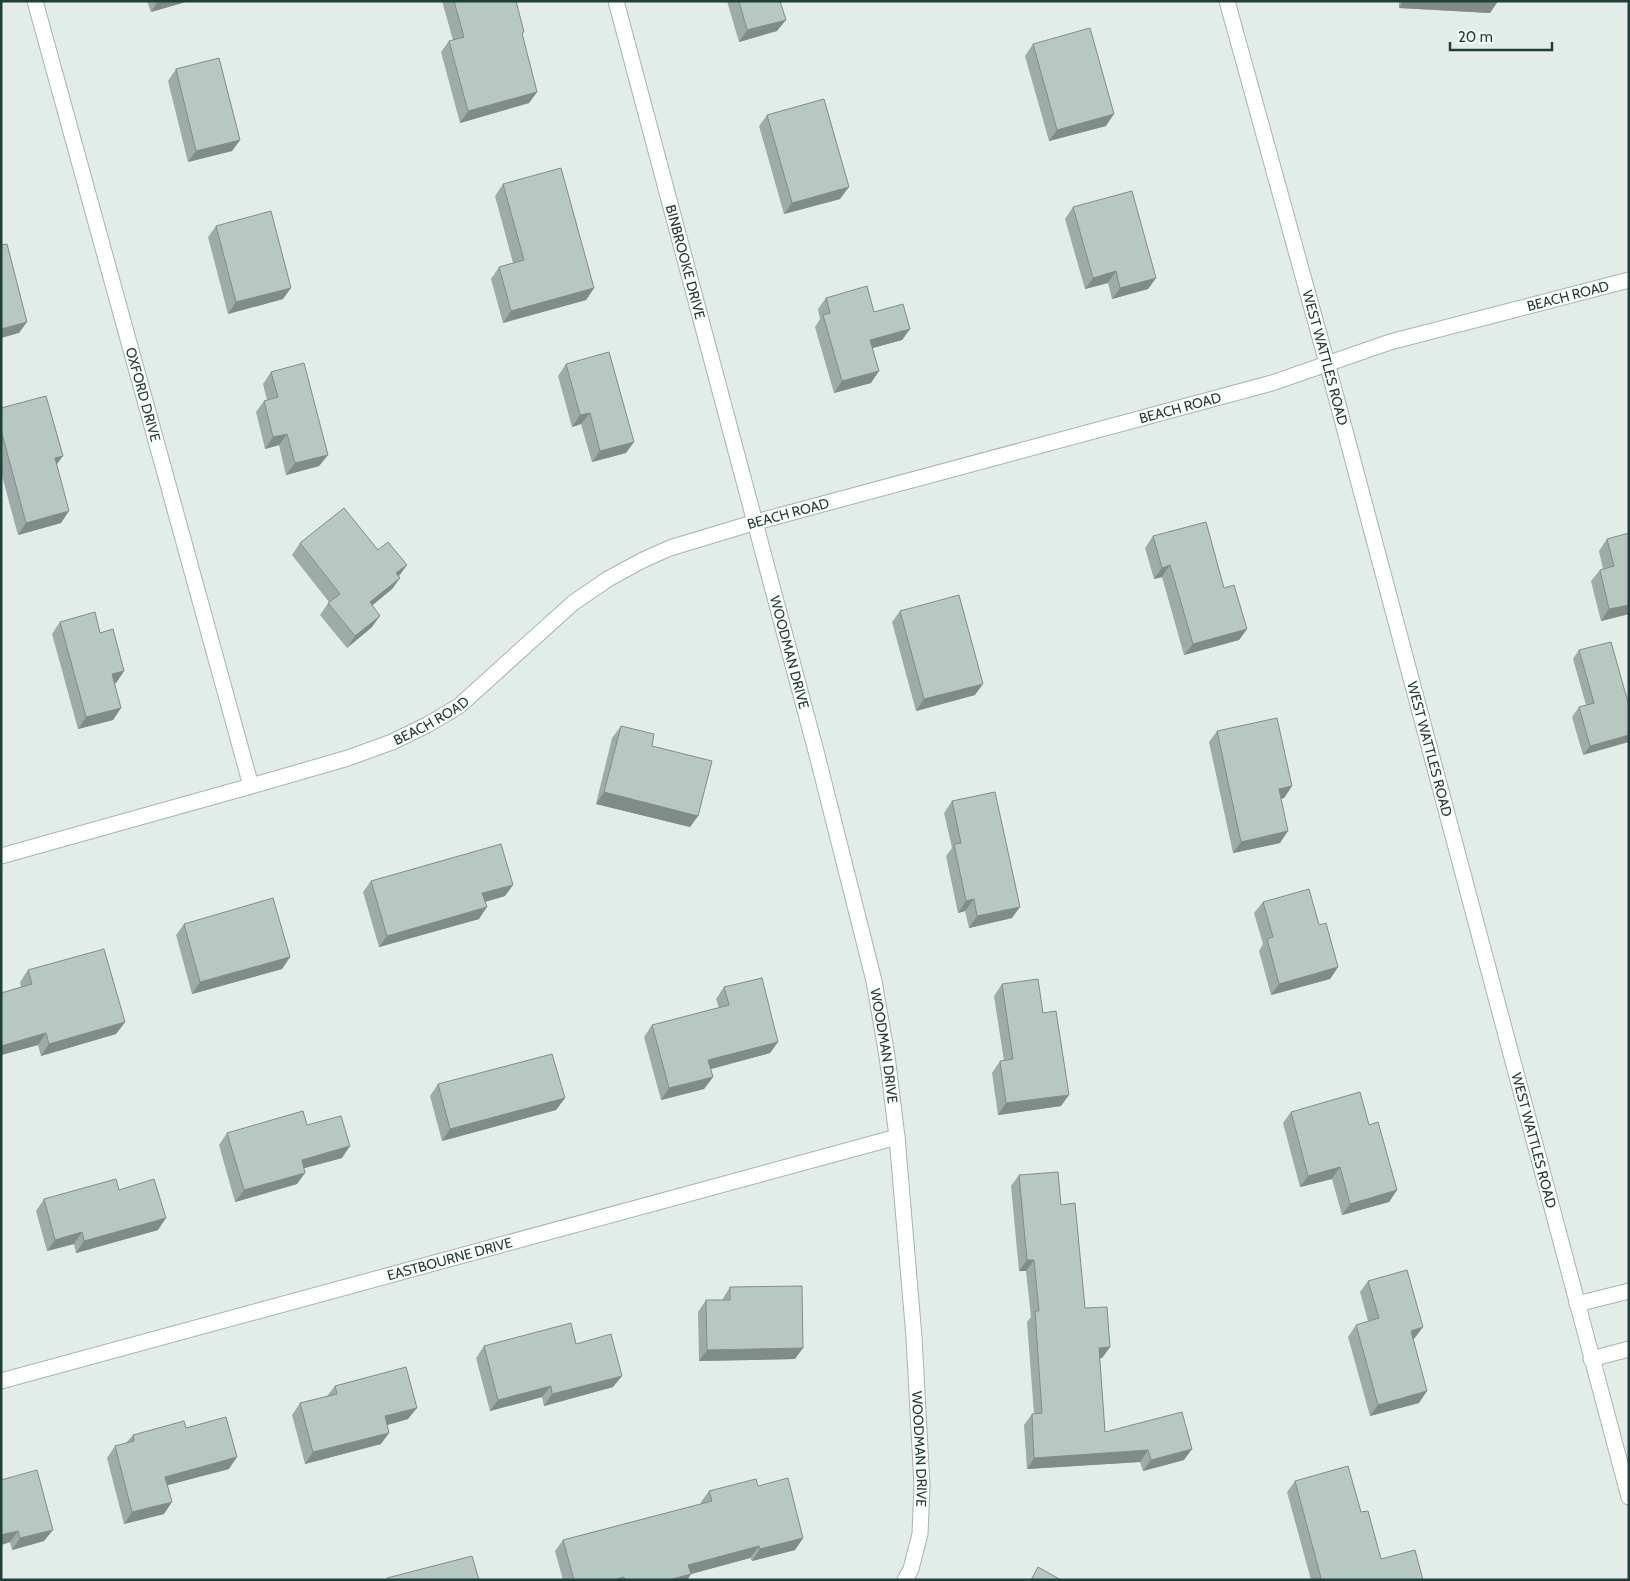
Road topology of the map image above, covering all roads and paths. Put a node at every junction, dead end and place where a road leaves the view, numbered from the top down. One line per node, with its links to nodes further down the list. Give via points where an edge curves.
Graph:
1 (35, 1): 7 (street, OXFORD DRIVE)
2 (616, 1): 6 (street, BINBROOKE DRIVE)
3 (1227, 1): 5 (street, WEST WATTLES ROAD)
4 (1629, 280): 5 (street, BEACH ROAD, via 1390,342)
5 (1328, 363): 6 (street, BEACH ROAD, via 1272,383); 11 (street, WEST WATTLES ROAD)
6 (756, 522): 7 (street, BEACH ROAD, via 670,548 608,579 573,603 459,706 427,725 348,758); 9 (street, WOODMAN DRIVE, via 874,981)
7 (251, 786): 8 (street, BEACH ROAD)
8 (1, 856)
9 (897, 1137): 14 (street, EASTBOURNE DRIVE); 16 (street, WOODMAN DRIVE, via 914,1337 922,1486 920,1534)
10 (1629, 1291): 11 (street)
11 (1578, 1304): 13 (street, WEST WATTLES ROAD)
12 (1629, 1349): 13 (street)
13 (1591, 1359): 15 (street, WEST WATTLES ROAD)
14 (1, 1381)
15 (1629, 1497)
16 (905, 1580)

